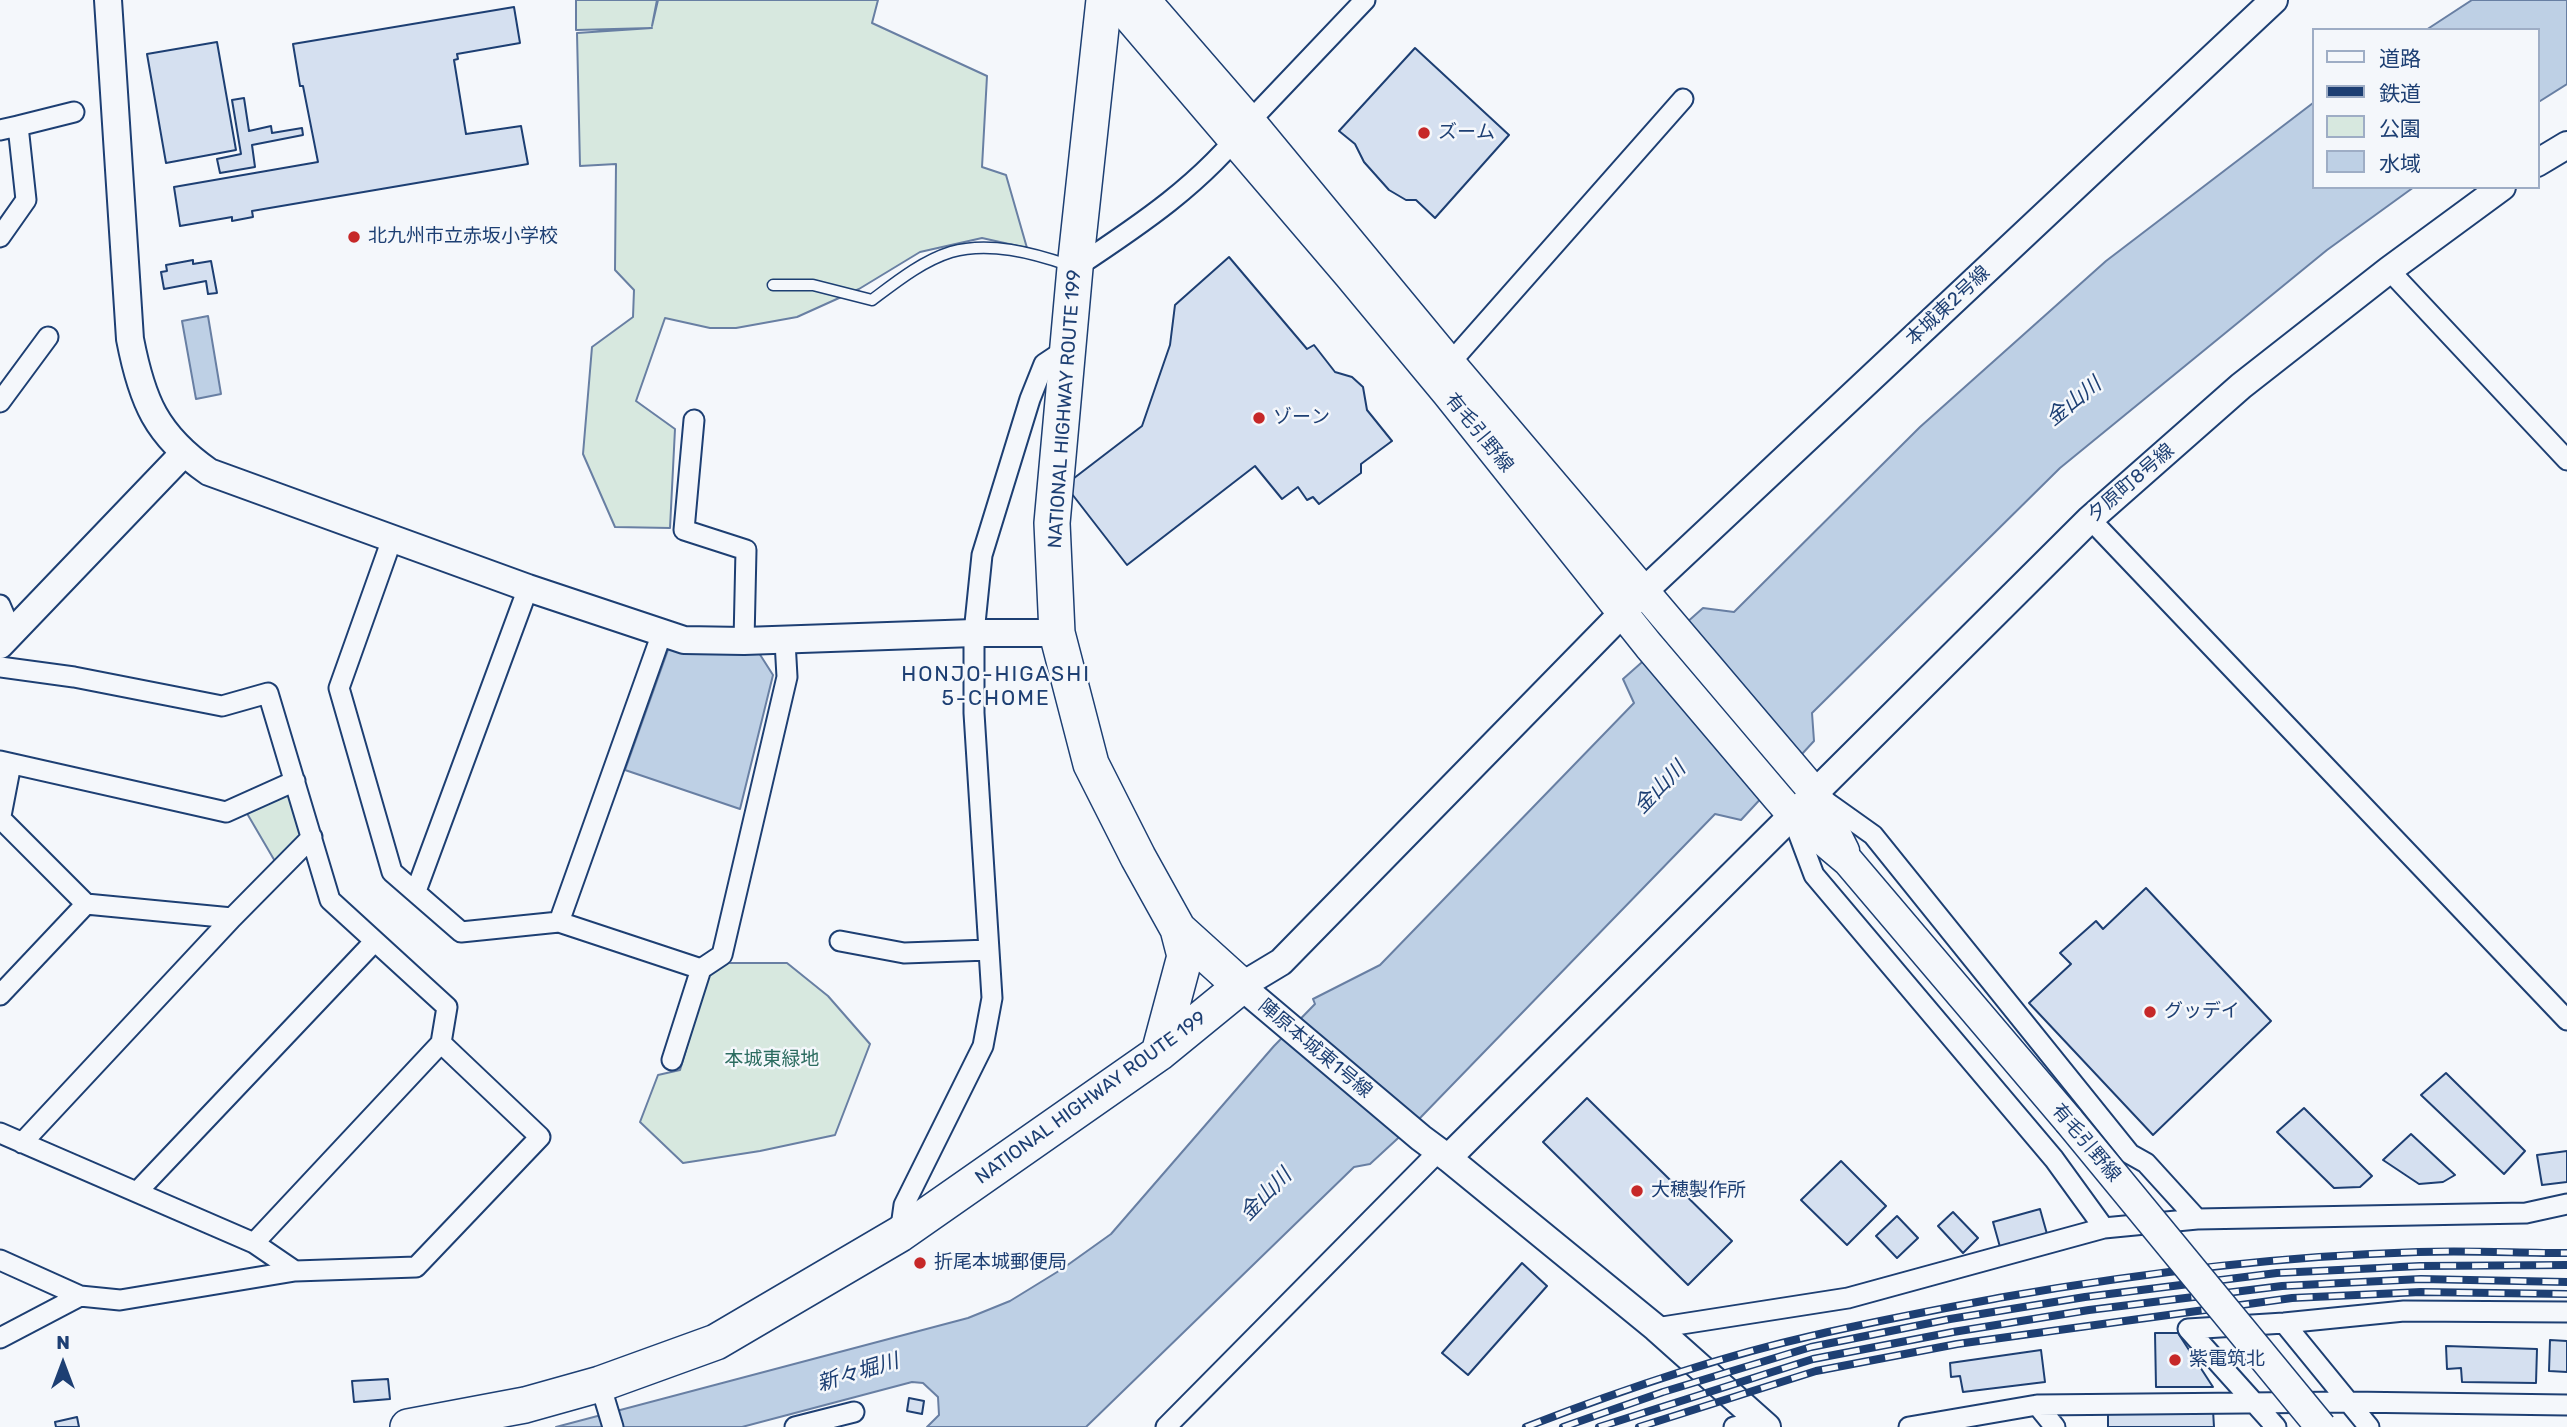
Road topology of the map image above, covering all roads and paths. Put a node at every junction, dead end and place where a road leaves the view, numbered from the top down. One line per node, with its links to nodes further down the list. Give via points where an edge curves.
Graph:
1 (108, 0): 23 (street, via 130,339 147,403)
2 (1104, 0): 15 (highway, NATIONAL HIGHWAY ROUTE 199)
3 (1114, 0): 10 (main road, 有毛引野線)
4 (1145, 0): 10 (main road, 有毛引野線)
5 (1365, 0): 10 (street)
6 (2274, 0): 28 (street, 本城東2号線)
7 (1683, 99): 20 (street)
8 (74, 112): 9 (street)
9 (9, 128): 14 (street, via 26,200)
10 (1242, 131): 15 (street, via 1196,182); 20 (main road, 有毛引野線); 28 (main road, 有毛引野線, via 1322,243 1447,393)
11 (2567, 145): 12 (street)
12 (2539, 162)
13 (2499, 189): 16 (street, 夕原町8号線)
14 (0, 237)
15 (1075, 268): 17 (lane, via 1034,253 980,249 951,252 908,274 872,300 813,285); 19 (highway, NATIONAL HIGHWAY ROUTE 199)
16 (2389, 270): 24 (street); 25 (street, 夕原町8号線, via 2241,386)
17 (773, 285)
18 (48, 337): 21 (street)
19 (1068, 348): 30 (street, via 1044,364 1030,399 982,555); 32 (highway, NATIONAL HIGHWAY ROUTE 199, via 1052,523)
20 (1450, 363): 28 (main road, 有毛引野線)
21 (0, 402)
22 (694, 421): 34 (street, via 684,530 746,550)
23 (183, 454): 26 (street, via 209,472); 33 (street)
24 (2567, 460)
25 (2090, 519): 39 (street, 夕原町8号線); 55 (street)
26 (393, 538): 27 (street); 44 (street, via 339,688 392,872)
27 (528, 587): 31 (street); 44 (street)
28 (1633, 602): 39 (main road, 有毛引野線, via 1670,624); 40 (main road, 有毛引野線, via 1648,646); 53 (street, 陣原本城東1号線, via 1281,962)
29 (0, 605): 33 (street)
30 (974, 633): 32 (street); 35 (street); 51 (street, via 974,713)
31 (662, 634): 34 (street, via 684,640); 47 (street)
32 (1057, 634): 48 (highway, NATIONAL HIGHWAY ROUTE 199, via 1091,764)
33 (6, 639)
34 (744, 641): 35 (street)
35 (785, 641): 52 (street, via 787,677 722,955)
36 (0, 667): 38 (street, via 222,706 268,693)
37 (6, 762): 38 (street, via 226,811); 41 (street)
38 (295, 781): 42 (street)
39 (1808, 785): 40 (street, 夕原町8号線); 43 (main road, 有毛引野線); 64 (street, via 1873,835 2130,1154 2146,1163)
40 (1785, 806): 43 (main road, 有毛引野線); 61 (street, 夕原町8号線); 65 (street, via 1814,875 2054,1159)
41 (1, 821): 45 (street)
42 (312, 837): 46 (street); 50 (street, via 330,900)
43 (1848, 861): 91 (main road, 有毛引野線, bridge)
44 (416, 891): 47 (street, via 461,932)
45 (86, 904): 46 (street); 54 (street)
46 (232, 919): 60 (street)
47 (559, 922): 52 (street)
48 (1178, 929): 53 (highway, NATIONAL HIGHWAY ROUTE 199); 57 (highway, via 1185,956)
49 (840, 941): 51 (street, via 904,953)
50 (374, 942): 56 (street, via 447,1007); 62 (street)
51 (989, 950): 66 (street, via 992,998 983,1046 904,1205)
52 (701, 969): 58 (street)
53 (1241, 986): 57 (highway, NATIONAL HIGHWAY ROUTE 199); 61 (street, 陣原本城東1号線)
54 (0, 995)
55 (2567, 1020)
56 (441, 1043): 67 (street); 69 (street, via 540,1137 416,1267)
57 (1158, 1053): 66 (highway, NATIONAL HIGHWAY ROUTE 199)
58 (672, 1060)
59 (0, 1133): 60 (street)
60 (22, 1143): 62 (street)
61 (1436, 1149): 73 (street, 陣原本城東1号線); 80 (street)
62 (137, 1192): 67 (street)
63 (2567, 1204): 64 (street, via 2526,1213)
64 (2197, 1219): 65 (street)
65 (2104, 1228): 73 (street, via 1848,1298)
66 (900, 1234): 79 (highway, NATIONAL HIGHWAY ROUTE 199)
67 (254, 1242): 69 (street)
68 (0, 1260): 70 (street)
69 (295, 1270): 70 (street, via 120,1300)
70 (80, 1296): 74 (street)
71 (2567, 1312): 72 (street, via 2404,1311)
72 (2284, 1323): 75 (street); 76 (street, via 2188,1329)
73 (1656, 1328): 82 (street, 陣原本城東1号線)
74 (0, 1338)
75 (2349, 1402): 76 (street); 78 (street); 92 (street)
76 (2256, 1404): 77 (street); 90 (street)
77 (2037, 1405): 88 (street); 89 (street)
78 (2567, 1405)
79 (607, 1406): 83 (highway, NATIONAL HIGHWAY ROUTE 199, via 525,1405)
80 (1186, 1408): 85 (street); 86 (street)
81 (854, 1412): 84 (street)
82 (1763, 1424): 87 (street)
83 (408, 1427)
84 (795, 1427)
85 (1166, 1427)
86 (1193, 1427)
87 (1734, 1427)
88 (1909, 1427)
89 (2054, 1427)
90 (2276, 1427)
91 (2321, 1427)
92 (2368, 1427)

